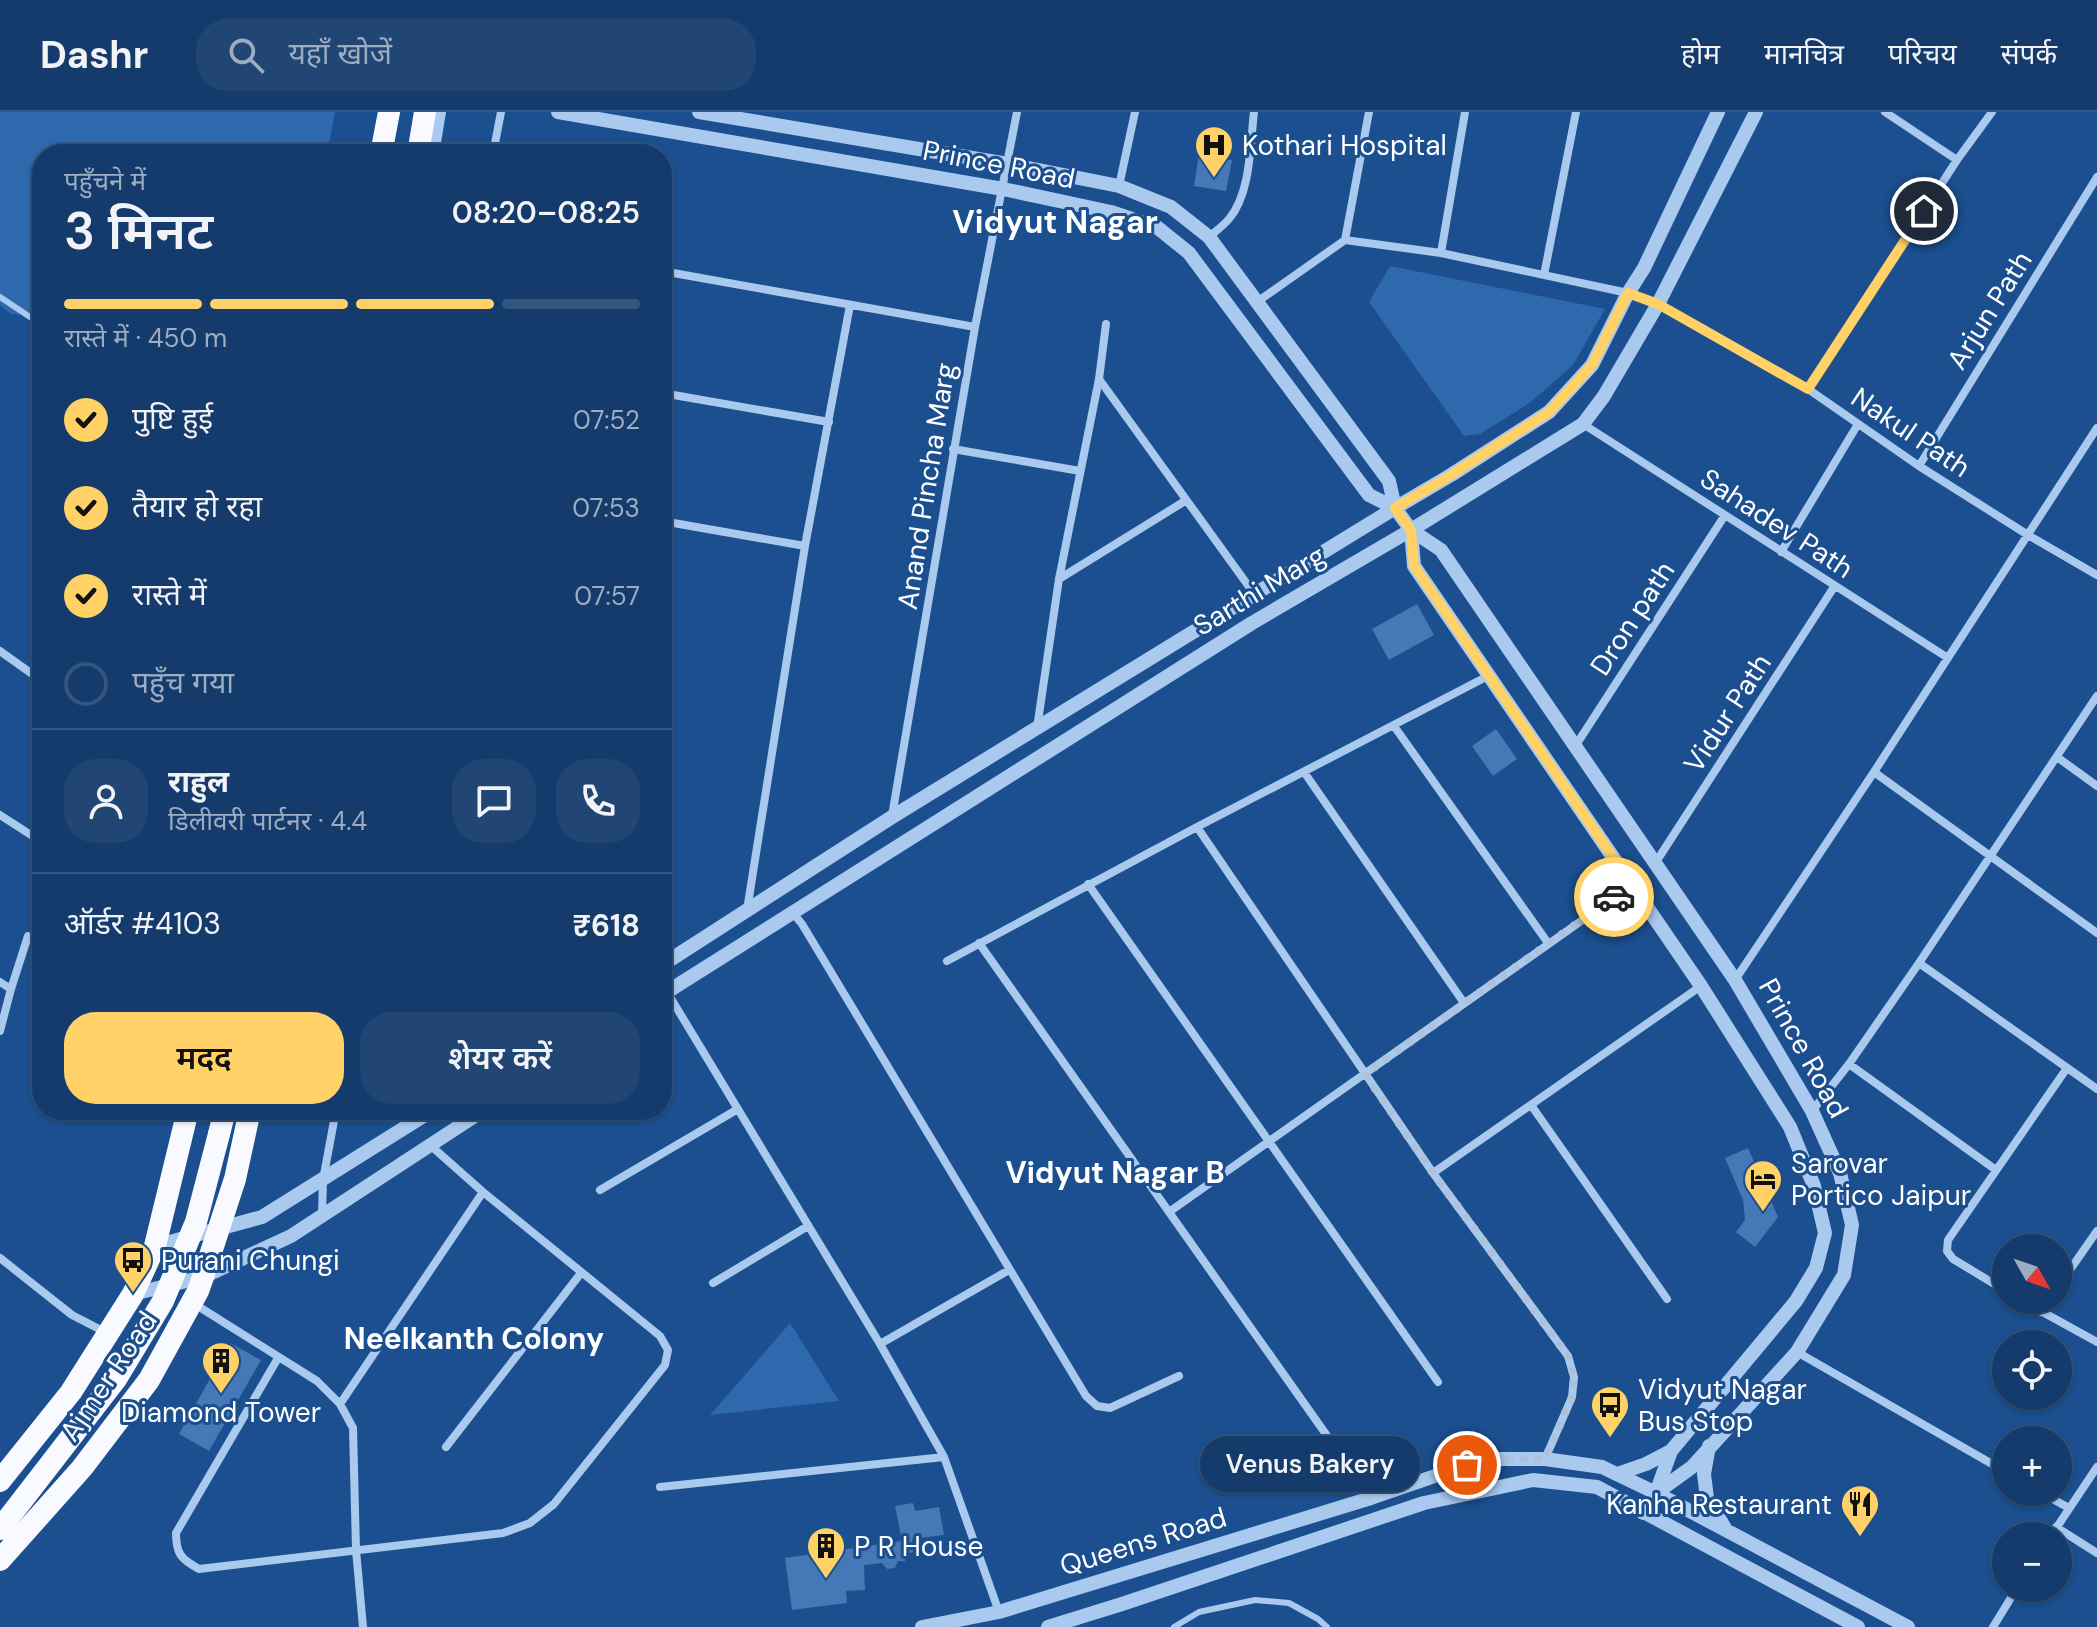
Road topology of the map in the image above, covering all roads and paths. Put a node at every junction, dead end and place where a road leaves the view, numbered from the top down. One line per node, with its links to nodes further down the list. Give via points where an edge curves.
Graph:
1 (389, 112): 17 (highway)
2 (425, 112): 18 (highway)
3 (439, 112): 19 (street)
4 (501, 112): 20 (street)
5 (558, 112): 25 (street, Prince Road)
6 (699, 112): 22 (street, Prince Road)
7 (1017, 112): 22 (street, Anand Pincha Marg)
8 (1135, 112): 24 (street)
9 (1254, 112): 26 (street, via 1239,204)
10 (1369, 112): 27 (street)
11 (1465, 112): 28 (street)
12 (1576, 112): 30 (street)
13 (1718, 112): 31 (street)
14 (1756, 112): 34 (street, Sarthi Marg)
15 (1885, 112): 21 (street)
16 (1992, 112): 21 (street)
17 (383, 144)
18 (420, 144)
19 (434, 144)
20 (495, 144)
21 (1957, 160): 40 (street)
22 (1008, 164): 24 (street, Prince Road); 25 (street, Anand Pincha Marg)
23 (2097, 177): 47 (street, Arjun Path)
24 (1119, 186): 26 (street, Prince Road, via 1171,207)
25 (1003, 189): 38 (street, Anand Pincha Marg); 50 (street, Prince Road, via 1111,212 1158,228 1189,253 1369,495)
26 (1209, 237): 33 (street, Prince Road)
27 (1345, 240): 28 (street, Nakul Path); 33 (street)
28 (1441, 253): 30 (street, Nakul Path)
29 (672, 273): 35 (street)
30 (1544, 275): 31 (street, Nakul Path)
31 (1628, 293): 34 (street, Nakul Path); 50 (street, via 1592,365 1549,412)
32 (0, 297): 36 (lane)
33 (1257, 302): 50 (street, Prince Road, via 1389,481)
34 (1658, 304): 40 (street, Nakul Path); 43 (street, Sarthi Marg)
35 (850, 305): 38 (street); 42 (street)
36 (32, 318)
37 (1106, 324): 39 (street)
38 (975, 327): 46 (street, Anand Pincha Marg)
39 (1099, 379): 48 (street); 49 (street)
40 (1808, 389): 44 (street, Nakul Path)
41 (672, 395): 42 (street)
42 (829, 422): 55 (street)
43 (1583, 424): 51 (street, Sahadev Path); 53 (street, Sarthi Marg)
44 (1858, 424): 47 (street, Nakul Path); 56 (street)
45 (2097, 428): 54 (street)
46 (953, 449): 48 (street); 76 (street, Anand Pincha Marg)
47 (1919, 466): 54 (street, Nakul Path)
48 (1080, 471): 58 (street)
49 (1185, 501): 58 (street); 60 (street)
50 (1395, 508): 53 (street, Prince Road); 60 (street)
51 (1725, 515): 56 (street, Sahadev Path); 70 (street, Dron path)
52 (672, 523): 55 (street)
53 (1411, 530): 64 (street, Prince Road, via 1414,566); 69 (street, Sarthi Marg); 70 (street, Prince Road, via 1441,550)
54 (2028, 535): 57 (street, Nakul Path); 62 (street)
55 (805, 546): 84 (street)
56 (1781, 552): 59 (street, Sahadev Path)
57 (2097, 575)
58 (1059, 579): 68 (street)
59 (1834, 587): 62 (street, Sahadev Path); 81 (street, Vidur Path)
60 (1255, 595): 66 (street)
61 (0, 651): 63 (street)
62 (1948, 658): 73 (street)
63 (32, 674)
64 (1488, 676): 67 (street); 83 (street, Prince Road)
65 (2097, 696): 71 (street)
66 (1055, 716): 68 (street); 69 (street)
67 (1394, 726): 72 (street); 90 (street)
68 (1037, 728): 76 (street)
69 (1069, 738): 79 (street, Sarthi Marg)
70 (1576, 745): 81 (street, Prince Road)
71 (2057, 757): 74 (street); 80 (street)
72 (1304, 772): 77 (street); 99 (street)
73 (1874, 772): 80 (street); 94 (street)
74 (2097, 786)
75 (0, 815): 78 (street)
76 (892, 817): 79 (street); 84 (street)
77 (1197, 827): 82 (street); 104 (street)
78 (32, 836)
79 (906, 840): 85 (street, Sarthi Marg)
80 (1990, 857): 87 (street); 93 (street)
81 (1656, 862): 94 (street, Prince Road)
82 (1088, 884): 89 (street); 115 (street)
83 (1632, 885): 90 (street); 96 (street, Prince Road)
84 (747, 910): 86 (street); 91 (street)
85 (792, 912): 86 (street, Sarthi Marg); 130 (street)
86 (762, 932): 98 (street, Sarthi Marg)
87 (2097, 933)
88 (28, 936): 97 (street)
89 (979, 943): 92 (street); 122 (street)
90 (1548, 943): 99 (street)
91 (672, 959)
92 (947, 961)
93 (1919, 963): 102 (street); 103 (street)
94 (1735, 980): 108 (street, Prince Road)
95 (0, 982): 97 (street)
96 (1701, 986): 106 (street); 149 (street, Prince Road, via 1790,1127 1814,1186 1825,1233 1816,1268 1796,1301)
97 (11, 989): 101 (street)
98 (672, 989)
99 (1464, 1003): 104 (street)
100 (672, 1004): 107 (street)
101 (0, 1031)
102 (1849, 1064): 108 (street); 117 (street)
103 (2067, 1068): 105 (street); 117 (street)
104 (1365, 1074): 115 (street); 118 (street)
105 (2097, 1089)
106 (1531, 1105): 118 (street); 136 (street)
107 (738, 1109): 120 (street); 124 (street)
108 (1812, 1111): 142 (street, Prince Road, via 1840,1173 1852,1225 1844,1275)
109 (186, 1120): 127 (highway, Ajmer Road)
110 (222, 1120): 163 (highway, bridge, via 196,1222 163,1301 116,1379)
111 (248, 1120): 125 (highway, Ajmer Road)
112 (334, 1120): 119 (street)
113 (417, 1120): 119 (street)
114 (469, 1120): 116 (street)
115 (1269, 1143): 122 (street); 145 (street)
116 (430, 1145): 121 (street); 123 (street)
117 (1996, 1170): 134 (street, via 1948,1240 1947,1251)
118 (1433, 1173): 151 (street, via 1568,1356 1572,1397)
119 (323, 1180): 123 (street); 125 (street, via 262,1217)
120 (600, 1190)
121 (483, 1192): 131 (street); 146 (street)
122 (1169, 1212): 158 (street)
123 (322, 1216): 132 (street)
124 (808, 1226): 133 (street); 141 (street)
125 (221, 1227): 127 (street); 132 (highway, Ajmer Road)
126 (2097, 1231): 129 (street)
127 (155, 1246): 135 (highway, Ajmer Road)
128 (0, 1258): 139 (street, via 72,1315)
129 (2072, 1267)
130 (1009, 1270): 141 (street); 144 (street, via 1097,1406 1110,1408)
131 (581, 1273): 148 (street); 166 (street, via 660,1336 668,1350 665,1365 554,1504 530,1523 503,1533)
132 (203, 1277): 135 (street); 137 (highway, Ajmer Road)
133 (713, 1283)
134 (1992, 1283)
135 (133, 1294): 139 (highway, Ajmer Road)
136 (1667, 1299)
137 (192, 1302): 143 (street); 168 (highway, Ajmer Road, via 149,1380 82,1468)
138 (2045, 1314): 140 (street)
139 (109, 1334): 155 (highway, Ajmer Road, via 71,1392)
140 (2097, 1342)
141 (880, 1344): 150 (street)
142 (1797, 1352): 147 (street, Prince Road); 152 (street)
143 (278, 1358): 146 (street, via 317,1381); 166 (street, via 176,1533 176,1549 199,1569)
144 (1179, 1376)
145 (1438, 1382)
146 (340, 1404): 166 (street, via 353,1428)
147 (1709, 1446): 157 (street, Prince Road, via 1692,1467); 164 (street, via 1707,1498)
148 (446, 1447)
149 (1671, 1451): 154 (street); 157 (street, Prince Road)
150 (944, 1457): 156 (street); 172 (street)
151 (1545, 1459): 154 (street, Queens Road); 158 (street, Queens Road, via 1467,1465)
152 (1992, 1464)
153 (2097, 1467): 160 (street)
154 (1617, 1474): 157 (street, Queens Road)
155 (0, 1481)
156 (660, 1487)
157 (1656, 1493): 161 (street); 164 (street, Queens Road)
158 (1371, 1498): 169 (street, Queens Road)
159 (2065, 1506): 160 (street)
160 (2069, 1508): 162 (street)
161 (1643, 1513): 170 (street, Queens Road, via 1597,1487 1533,1480 1424,1503); 178 (street, Queens Road)
162 (2059, 1522)
163 (0, 1529)
164 (1727, 1530): 179 (street, Queens Road)
165 (2072, 1537): 167 (street)
166 (356, 1550): 173 (street)
167 (2097, 1553)
168 (0, 1560)
169 (1150, 1566): 170 (street); 172 (street, Queens Road)
170 (1160, 1592): 175 (street, Queens Road)
171 (2008, 1602): 180 (street)
172 (999, 1612): 174 (street, Queens Road)
173 (363, 1627)
174 (922, 1627)
175 (1048, 1627)
176 (1174, 1627): 177 (lane, via 1199,1612 1255,1600 1289,1603)
177 (1327, 1627)
178 (1858, 1627)
179 (1908, 1627)
180 (1993, 1627)

